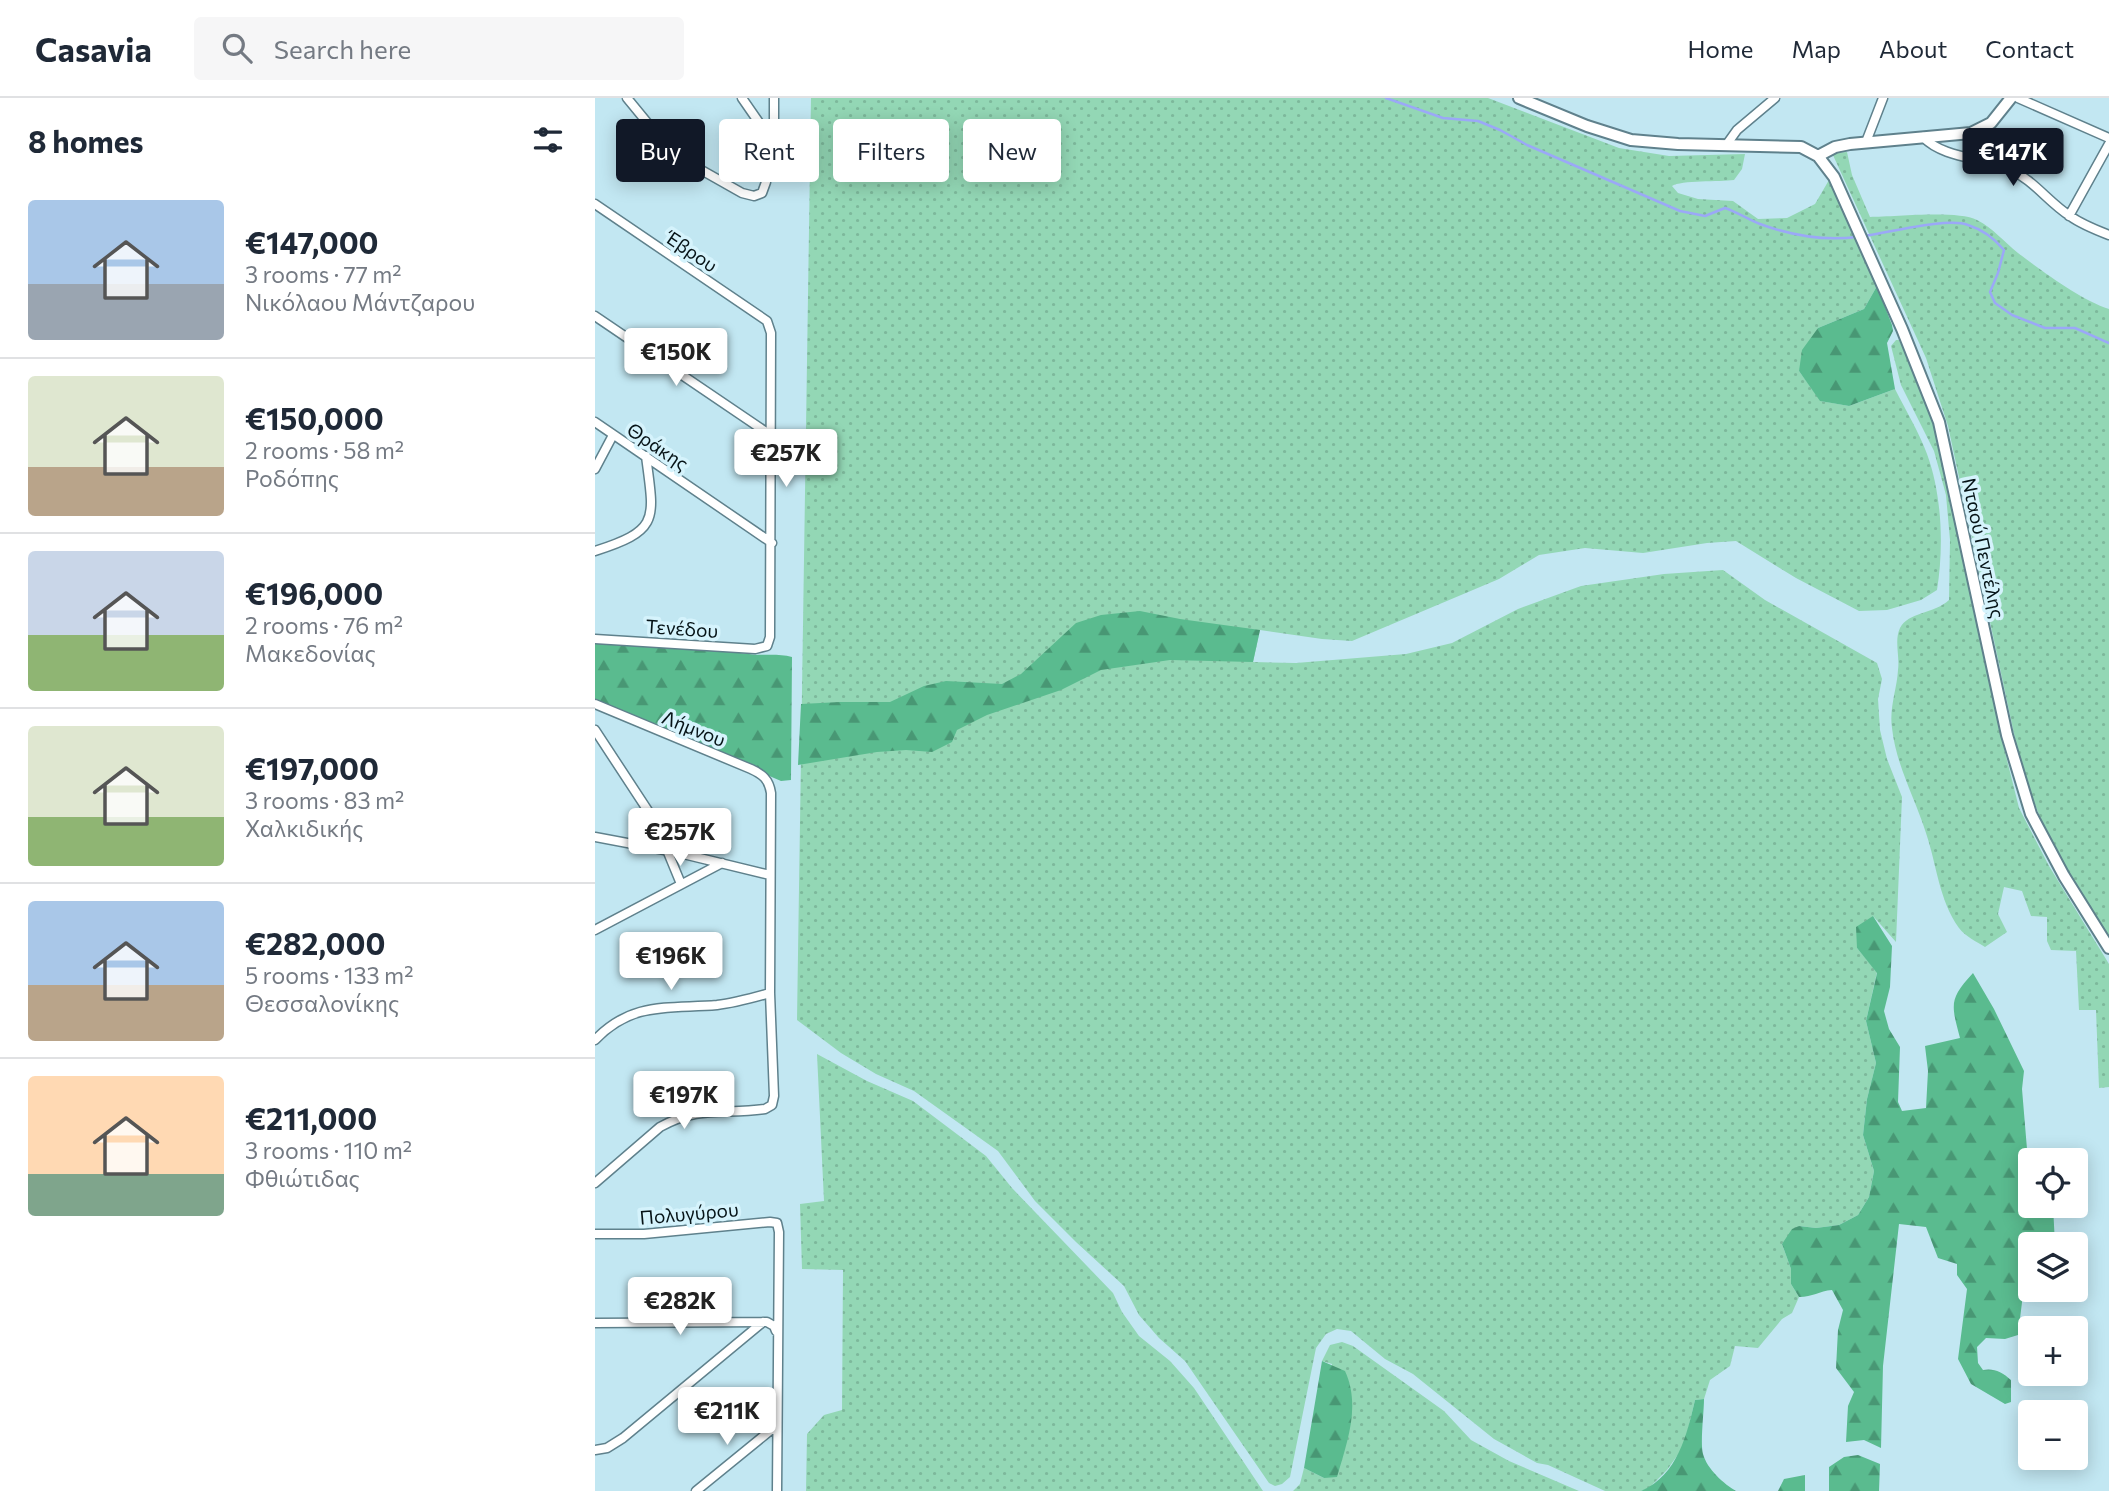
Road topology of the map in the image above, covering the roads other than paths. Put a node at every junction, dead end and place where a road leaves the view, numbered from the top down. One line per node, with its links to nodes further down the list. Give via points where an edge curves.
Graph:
1 (627, 98): 17 (street, via 678,158)
2 (742, 98): 9 (street)
3 (774, 98): 10 (street)
4 (1519, 98): 14 (street, via 1630,140)
5 (1775, 98): 14 (street)
6 (1883, 98): 13 (street)
7 (2011, 98): 11 (street, via 1984,127 1963,134)
8 (2018, 98): 12 (street)
9 (757, 119)
10 (775, 119)
11 (1923, 137): 13 (street); 21 (street, via 1935,147 2013,171)
12 (2109, 138)
13 (1866, 142): 16 (street, via 1835,146)
14 (1727, 144): 16 (street, via 1801,146)
15 (2109, 144): 21 (street)
16 (1818, 156): 40 (street, Νταού Πεντέλης, via 1834,177 1855,223 1939,422 2007,735 2031,814)
17 (719, 180)
18 (722, 182): 19 (street, via 754,196 762,193)
19 (766, 182)
20 (595, 204): 26 (street, Έβρου, via 759,314 770,326)
21 (2069, 216): 22 (street)
22 (2109, 235)
23 (595, 316): 26 (street)
24 (595, 422): 25 (street, Θράκης)
25 (614, 435): 27 (street, Θράκης); 28 (street)
26 (772, 436): 29 (street)
27 (646, 456): 29 (street, Θράκης); 30 (street, via 651,510 647,522 634,537)
28 (595, 470)
29 (772, 543): 31 (street, Τενέδου, via 767,646)
30 (595, 551)
31 (595, 639)
32 (595, 704): 37 (street, Λήμνου, via 756,771 767,780 771,793)
33 (595, 730): 35 (street)
34 (595, 837): 35 (street)
35 (671, 851): 36 (street); 38 (street)
36 (722, 863): 37 (street); 38 (street)
37 (770, 875): 41 (street)
38 (681, 884): 39 (street)
39 (595, 930)
40 (2109, 948)
41 (770, 993): 42 (street, via 726,1003 645,1010 619,1020); 43 (street, via 772,1105 676,1118)
42 (595, 1040)
43 (595, 1183)
44 (595, 1234): 47 (street, Πολυγύρου, via 777,1223)
45 (763, 1322): 46 (street); 47 (street, via 774,1326); 49 (street, via 623,1438)
46 (595, 1323)
47 (777, 1337): 48 (street)
48 (776, 1424): 50 (street); 51 (street)
49 (595, 1450)
50 (697, 1491)
51 (776, 1491)

